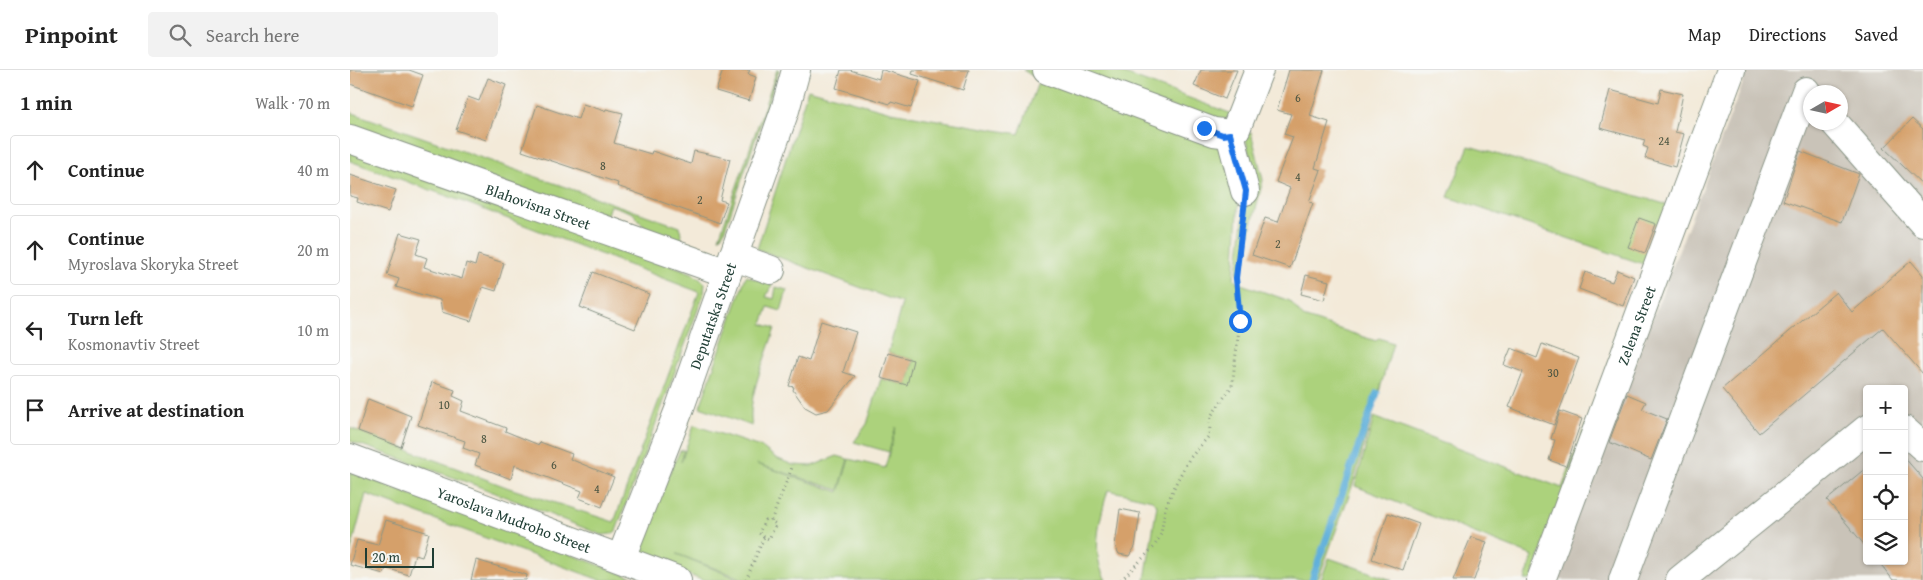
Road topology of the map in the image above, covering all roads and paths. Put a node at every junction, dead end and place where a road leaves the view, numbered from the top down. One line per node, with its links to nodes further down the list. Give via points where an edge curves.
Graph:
1 (796, 70): 11 (street, Deputatska Street)
2 (1047, 70): 7 (street, via 1214,132)
3 (1259, 70): 7 (street, via 1236,129)
4 (1731, 70): 24 (street, Zelena Street)
5 (1803, 104): 25 (street)
6 (1841, 130): 10 (street)
7 (1230, 134): 9 (street)
8 (350, 139): 11 (street, Blahovisna Street)
9 (1246, 191): 23 (path, via 1236,278 1240,321 1232,386 1211,416 1209,436 1189,460 1176,483 1154,547)
10 (1923, 223)
11 (730, 265): 12 (street, Blahovisna Street); 20 (street, Deputatska Street, via 666,446)
12 (771, 270)
13 (1863, 433): 26 (street)
14 (1908, 434): 15 (street)
15 (1923, 447)
16 (350, 458): 20 (street, Yaroslava Mudroho Street)
17 (793, 465): 18 (path)
18 (771, 521): 19 (path, via 765,520 759,533); 19 (path, via 776,524 769,539)
19 (764, 537): 22 (path)
20 (621, 558): 21 (street, Yaroslava Mudroho Street)
21 (677, 580)
22 (746, 580)
23 (1121, 580)
24 (1541, 580)
25 (1623, 580)
26 (1680, 580)

